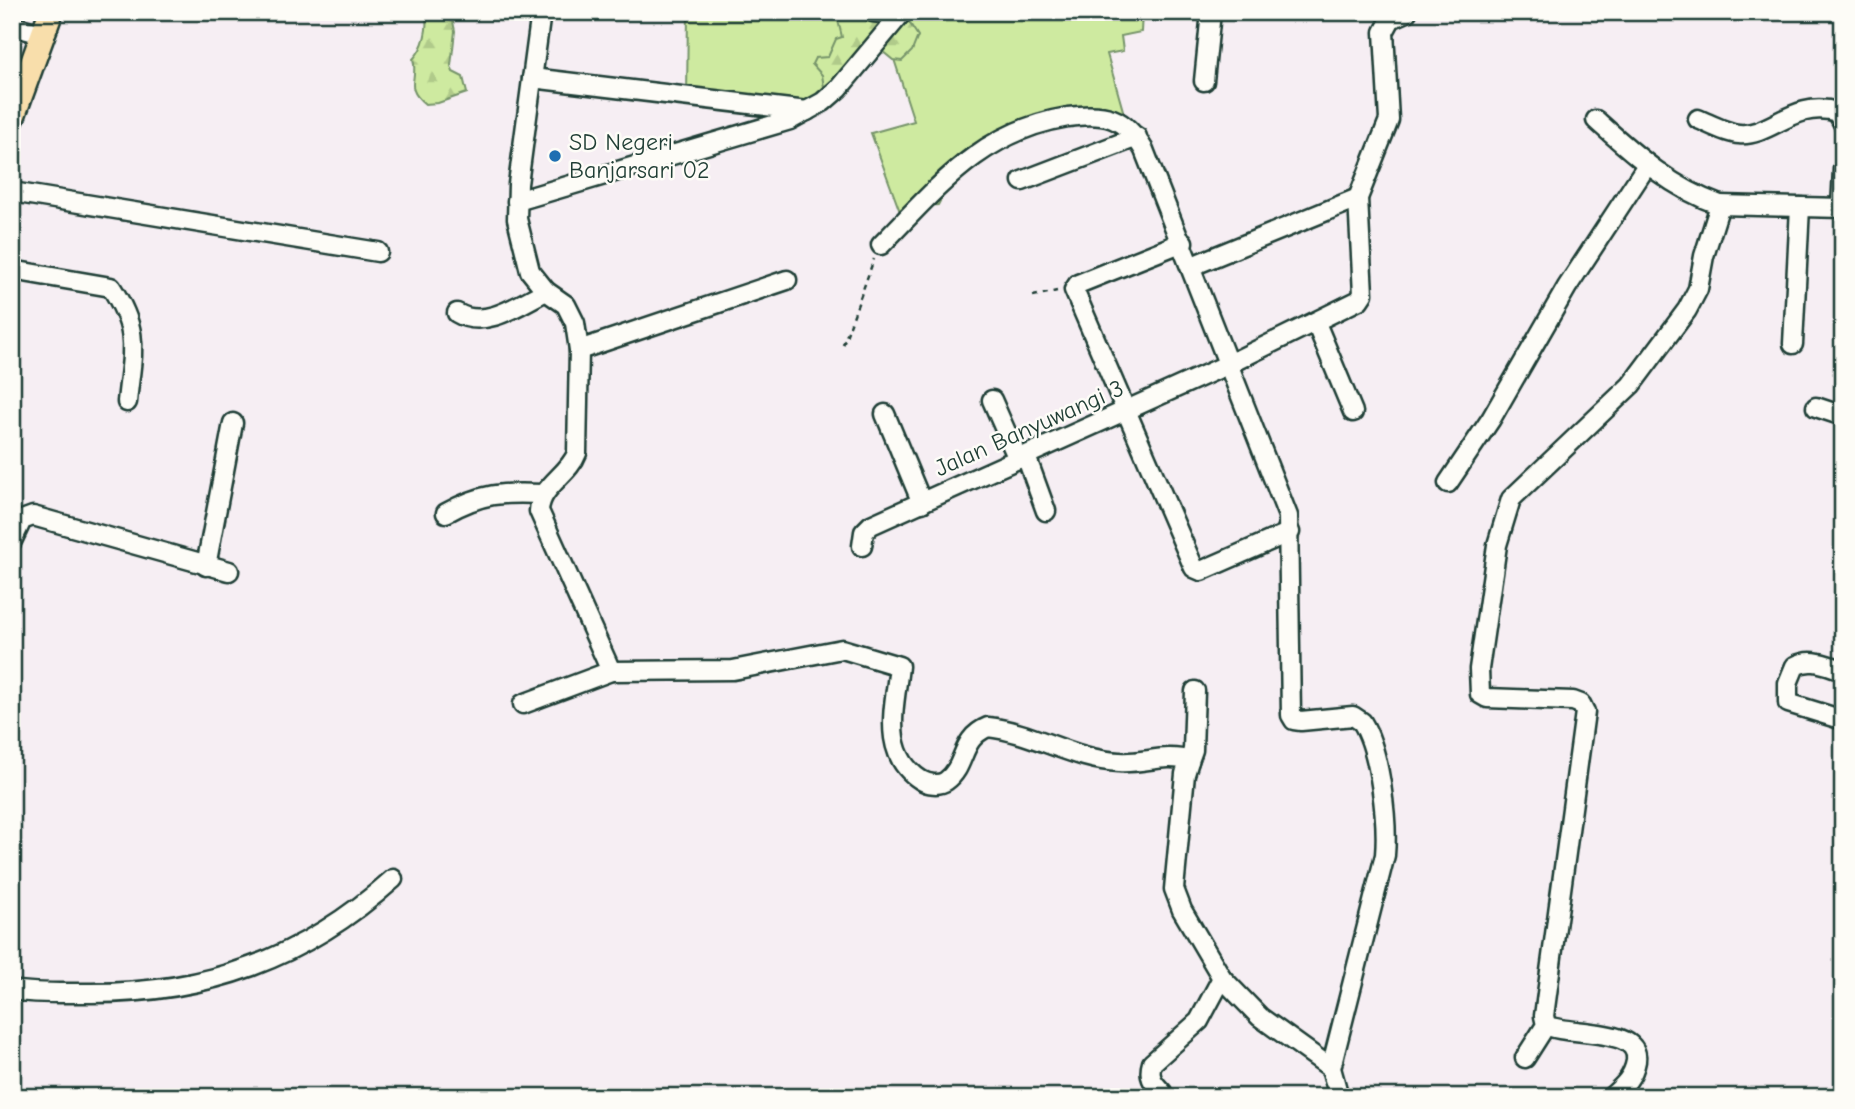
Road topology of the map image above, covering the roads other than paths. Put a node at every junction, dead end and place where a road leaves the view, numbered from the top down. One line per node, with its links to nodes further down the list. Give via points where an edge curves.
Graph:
1 (541, 12): 8 (street)
2 (873, 12): 5 (street)
3 (1211, 12): 9 (street)
4 (1406, 12): 20 (street, via 1386,24 1389,120)
5 (901, 14): 10 (street, via 839,88)
6 (47, 23): 7 (street); 12 (main road)
7 (12, 26)
8 (532, 78): 10 (street); 21 (street)
9 (1204, 81)
10 (808, 111): 21 (street, via 768,128)
11 (1698, 119): 14 (street, via 1738,134 1808,110 1837,112)
12 (12, 120)
13 (1596, 120): 16 (street)
14 (1843, 123)
15 (1137, 137): 18 (street); 25 (street); 26 (street, via 1119,120 1103,116 1084,115 1018,129 967,162)
16 (1647, 165): 22 (street, via 1680,188); 46 (street)
17 (1843, 169): 24 (street)
18 (1022, 181)
19 (12, 192): 27 (street)
20 (1358, 198): 28 (street); 33 (street, Jalan Banyuwangi 3, via 1363,294 1353,305)
21 (517, 201): 31 (street, via 525,259)
22 (1720, 205): 23 (street); 65 (street, via 1698,289 1687,310 1631,385 1521,486 1511,499 1497,545 1479,669 1480,694 1573,701 1585,712)
23 (1800, 207): 24 (street); 34 (street)
24 (1842, 208)
25 (1183, 242): 28 (street); 40 (street, via 1075,286)
26 (881, 245)
27 (378, 252)
28 (1192, 266): 36 (street)
29 (12, 270): 38 (street, via 111,287 133,331)
30 (787, 280): 35 (street)
31 (546, 290): 32 (street, via 479,320); 35 (street, via 571,313)
32 (457, 313)
33 (1316, 323): 36 (street, Jalan Banyuwangi 3); 41 (street)
34 (1793, 344)
35 (579, 351): 47 (street, via 577,453)
36 (1229, 364): 40 (street, Jalan Banyuwangi 3); 51 (street, via 1279,488)
37 (992, 400): 45 (street)
38 (127, 402)
39 (1816, 407): 43 (street)
40 (1126, 411): 45 (street, Jalan Banyuwangi 3); 51 (street, via 1197,571)
41 (1353, 412)
42 (885, 414): 48 (street)
43 (1843, 416)
44 (233, 423): 54 (street)
45 (1022, 458): 48 (street, Jalan Banyuwangi 3); 49 (street)
46 (1448, 483)
47 (543, 494): 50 (street, via 482,495); 57 (street, via 541,520)
48 (922, 503): 53 (street, Jalan Banyuwangi 3, via 870,524 863,532)
49 (1046, 511)
50 (446, 513)
51 (1290, 532): 67 (street, via 1291,715 1301,721 1353,716 1362,722 1388,827 1377,890)
52 (12, 541): 54 (street, via 22,520 33,516)
53 (862, 546)
54 (206, 566): 55 (street)
55 (229, 571)
56 (1843, 670): 60 (street, via 1811,661 1800,663 1786,691 1788,703)
57 (611, 671): 59 (street); 61 (street, via 733,670 828,650 858,652 899,666 892,736 896,753 909,772 936,784 954,772 968,741 988,727 1094,759 1122,763 1177,757)
58 (1195, 691): 61 (street)
59 (523, 704)
60 (1843, 720)
61 (1189, 761): 63 (street, via 1174,889)
62 (393, 879): 64 (street, via 364,905 280,957 211,980 126,993)
63 (1222, 978): 67 (street, via 1260,1017); 68 (street, via 1199,1021 1152,1063 1152,1083)
64 (12, 989)
65 (1546, 1025): 66 (street); 70 (street, via 1620,1038 1632,1047 1637,1056 1634,1069 1628,1082)
66 (1525, 1058)
67 (1331, 1068): 69 (street)
68 (1161, 1093)
69 (1339, 1097)
70 (1611, 1097)

